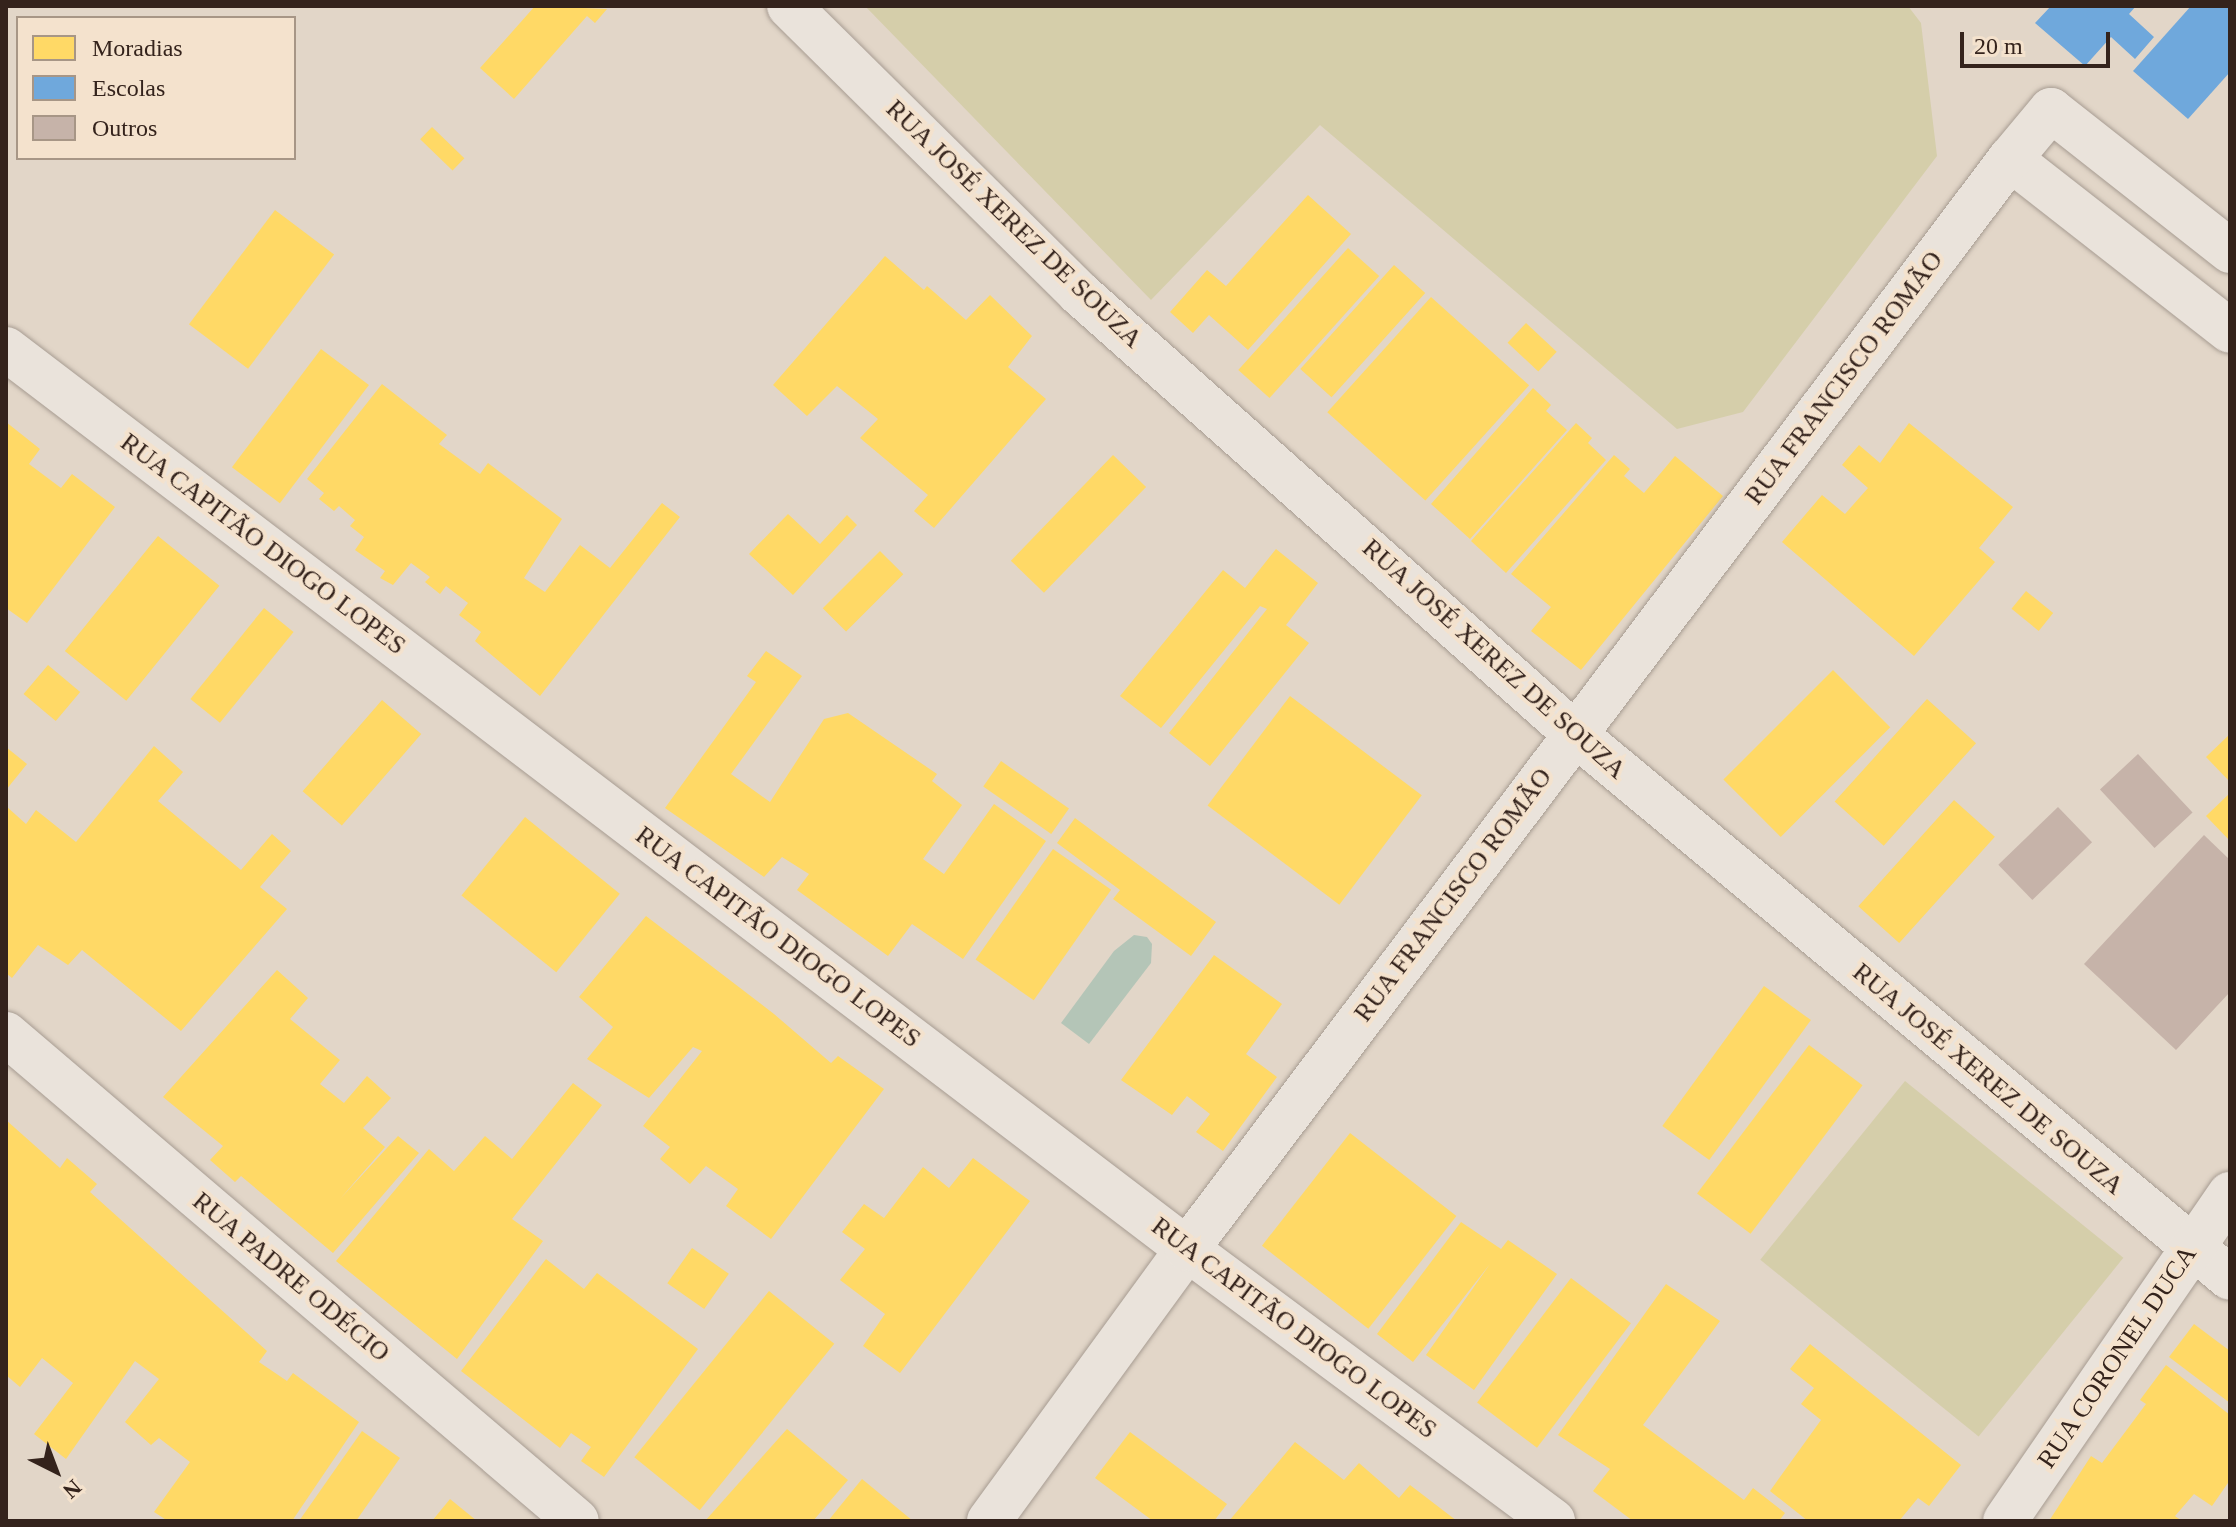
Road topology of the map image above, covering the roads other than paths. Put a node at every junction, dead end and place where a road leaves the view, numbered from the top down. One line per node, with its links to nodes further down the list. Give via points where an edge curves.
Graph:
1 (789, 6): 6 (street, RUA JOSÉ XEREZ DE SOUZA, via 1079,293)
2 (2010, 159): 3 (street, RUA FRANCISCO ROMÃO, via 2051,110); 4 (street); 6 (street, RUA FRANCISCO ROMÃO)
3 (2230, 251)
4 (2230, 331)
5 (6, 349): 10 (street, RUA CAPITÃO DIOGO LOPES)
6 (1575, 734): 9 (street, RUA JOSÉ XEREZ DE SOUZA); 10 (street, RUA FRANCISCO ROMÃO)
7 (6, 1034): 12 (street, RUA PADRE ODÉCIO)
8 (2230, 1194): 9 (street, RUA CORONEL DUCA)
9 (2192, 1246): 11 (street, RUA JOSÉ XEREZ DE SOUZA); 15 (street, RUA CORONEL DUCA)
10 (1187, 1249): 13 (street, RUA FRANCISCO ROMÃO); 14 (street, RUA CAPITÃO DIOGO LOPES)
11 (2230, 1278)
12 (577, 1521)
13 (989, 1521)
14 (1553, 1521)
15 (2005, 1521)

